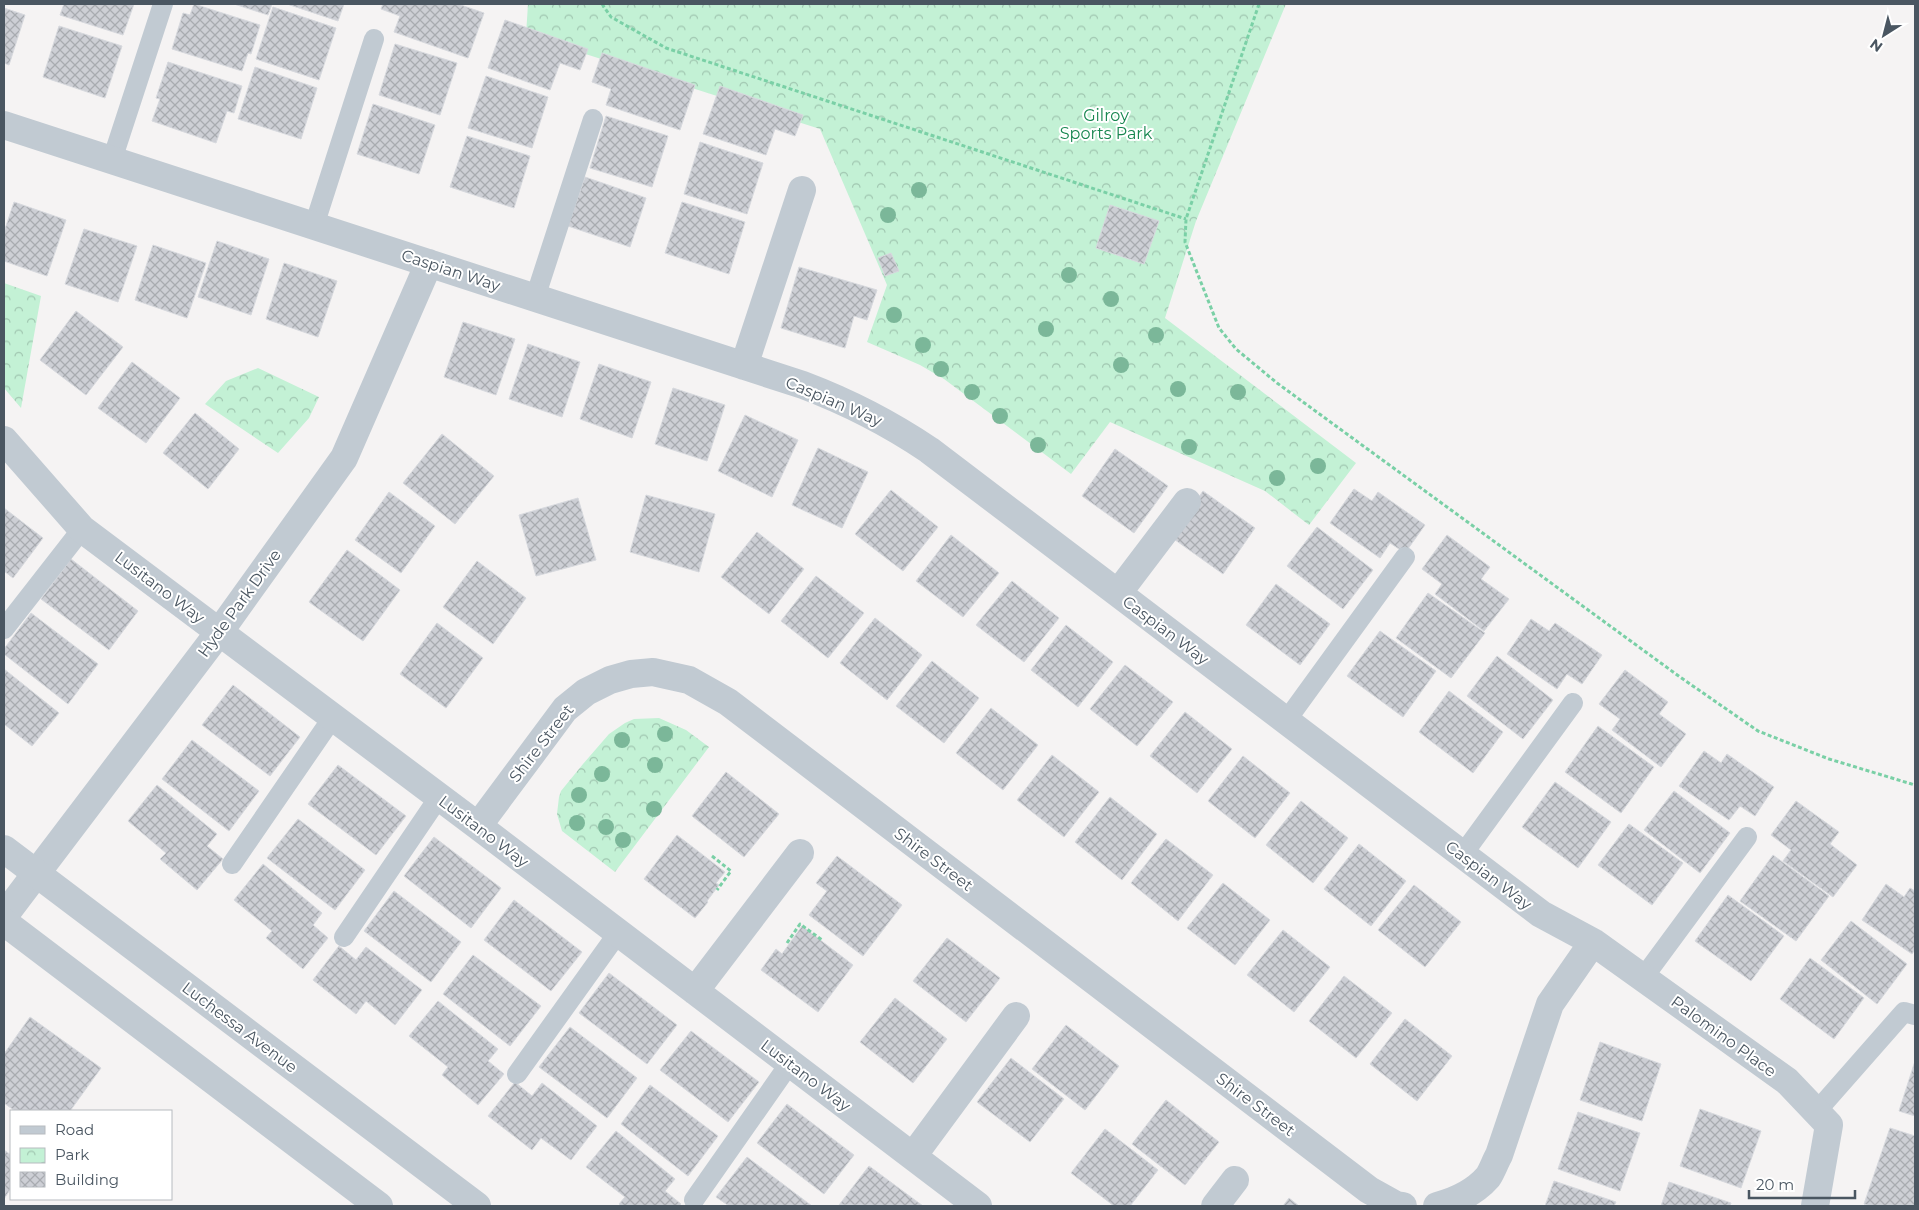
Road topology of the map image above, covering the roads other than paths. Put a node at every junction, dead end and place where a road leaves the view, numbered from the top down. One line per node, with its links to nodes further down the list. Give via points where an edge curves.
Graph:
1 (163, 4): 5 (lane)
2 (374, 39): 7 (lane)
3 (593, 119): 9 (lane)
4 (4, 125): 5 (street, Caspian Way)
5 (112, 160): 7 (street, Caspian Way)
6 (802, 190): 10 (street)
7 (314, 226): 8 (street, Caspian Way)
8 (429, 263): 9 (street, Caspian Way); 17 (street, Hyde Park Drive, via 344,458)
9 (535, 298): 10 (street, Caspian Way)
10 (744, 366): 15 (street, Caspian Way, via 836,398 899,430)
11 (4, 440): 13 (street, Lusitano Way)
12 (1187, 502): 15 (street)
13 (82, 529): 16 (lane); 17 (street, Lusitano Way)
14 (1405, 557): 20 (lane)
15 (1118, 593): 20 (street, Caspian Way)
16 (4, 629)
17 (220, 631): 19 (street, Lusitano Way); 28 (street, Hyde Park Drive)
18 (1573, 703): 26 (lane)
19 (333, 717): 21 (street, Lusitano Way); 27 (lane)
20 (1286, 721): 26 (street, Caspian Way)
21 (439, 797): 22 (street, Lusitano Way); 33 (lane)
22 (478, 826): 32 (street, Lusitano Way); 49 (street, Shire Street, via 565,708 586,692 631,674 652,672 690,680 728,702 1369,1190)
23 (1747, 837): 35 (lane)
24 (4, 848): 28 (street, Luchessa Avenue)
25 (800, 853): 36 (street)
26 (1463, 854): 29 (street, Caspian Way)
27 (232, 864)
28 (36, 873): 30 (street, Hyde Park Drive); 46 (street, Luchessa Avenue)
29 (1541, 914): 34 (street, Palomino Place)
30 (4, 916)
31 (4, 922): 45 (street)
32 (618, 933): 36 (street, Lusitano Way); 40 (lane)
33 (344, 937)
34 (1592, 942): 35 (street, Palomino Place); 50 (street, via 1550,1004 1499,1155 1488,1176 1469,1193)
35 (1643, 978): 41 (street, Palomino Place, via 1787,1081)
36 (696, 992): 39 (street, Lusitano Way)
37 (1915, 1015): 41 (lane, via 1904,1012)
38 (1016, 1016): 42 (street)
39 (790, 1063): 42 (street, Lusitano Way); 44 (lane)
40 (517, 1074)
41 (1816, 1112): 51 (street, Palomino Place, via 1829,1125)
42 (913, 1156): 47 (street, Lusitano Way)
43 (1234, 1180): 48 (street)
44 (694, 1200)
45 (379, 1206)
46 (477, 1206)
47 (978, 1206)
48 (1215, 1206)
49 (1403, 1206)
50 (1437, 1206)
51 (1815, 1206)

